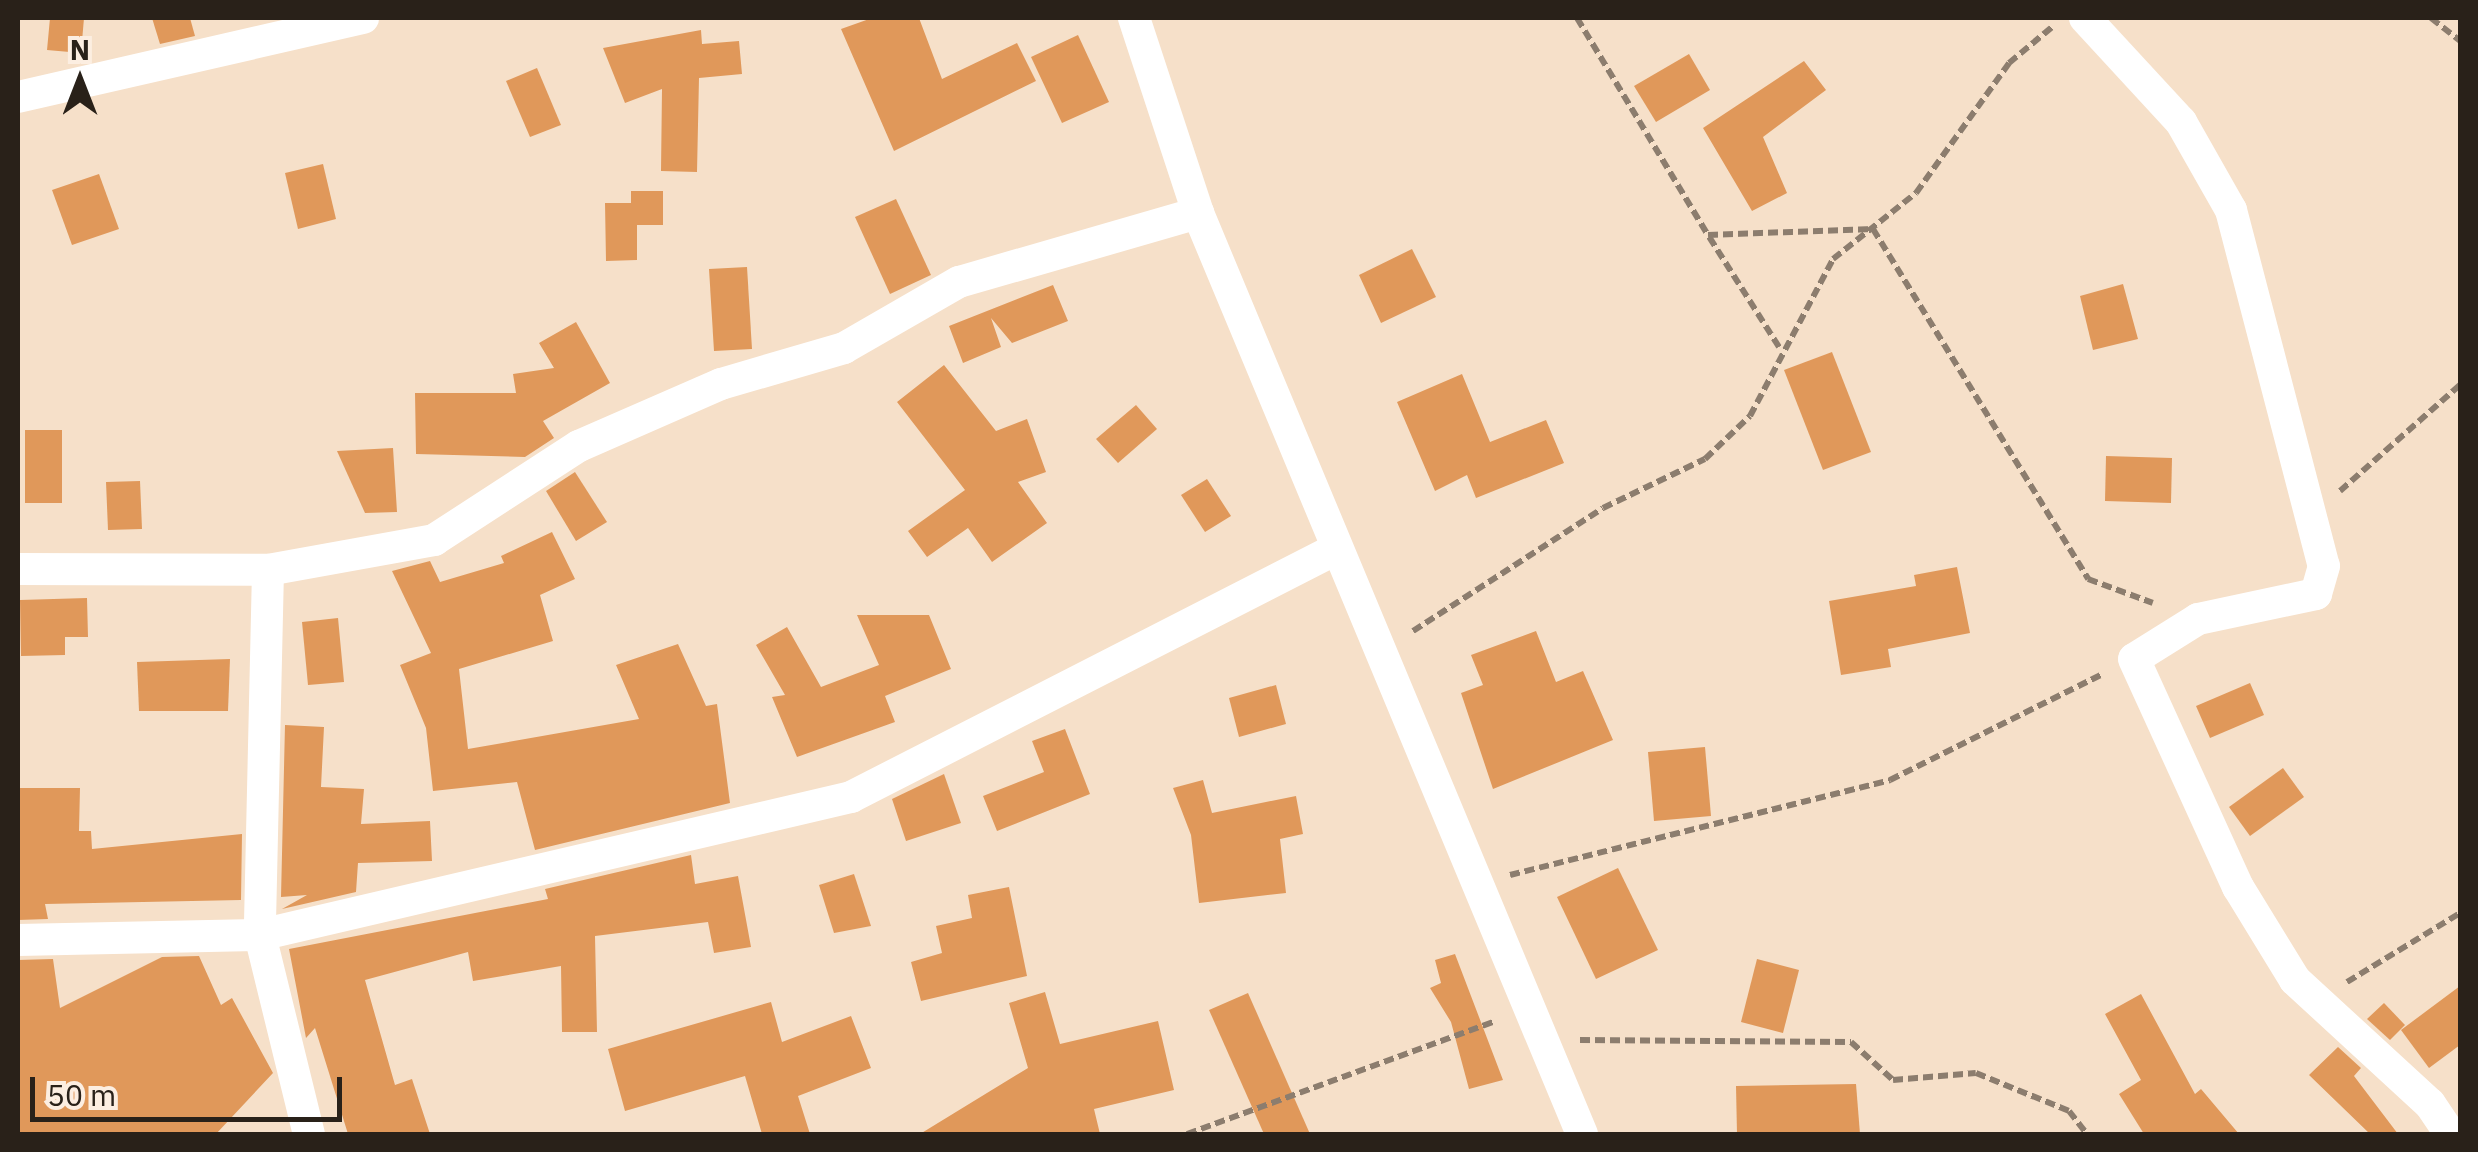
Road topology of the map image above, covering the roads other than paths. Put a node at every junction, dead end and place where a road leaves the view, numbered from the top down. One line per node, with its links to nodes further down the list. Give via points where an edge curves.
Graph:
1 (363, 18): 4 (street)
2 (1134, 18): 5 (street)
3 (2086, 18): 13 (street, via 2180,122 2231,210 2282,431 2316,512 2324,566 2316,594 2198,619 2134,659 2238,887 2316,999)
4 (18, 96)
5 (1198, 213): 6 (street); 8 (street, via 959,282 844,348 720,384 579,446 434,540)
6 (1334, 550): 9 (street, via 850,797); 12 (street, via 1382,650)
7 (18, 569): 8 (street)
8 (268, 570): 9 (street)
9 (260, 935): 10 (street); 11 (street)
10 (18, 940)
11 (308, 1134)
12 (1582, 1134)
13 (2450, 1134)

